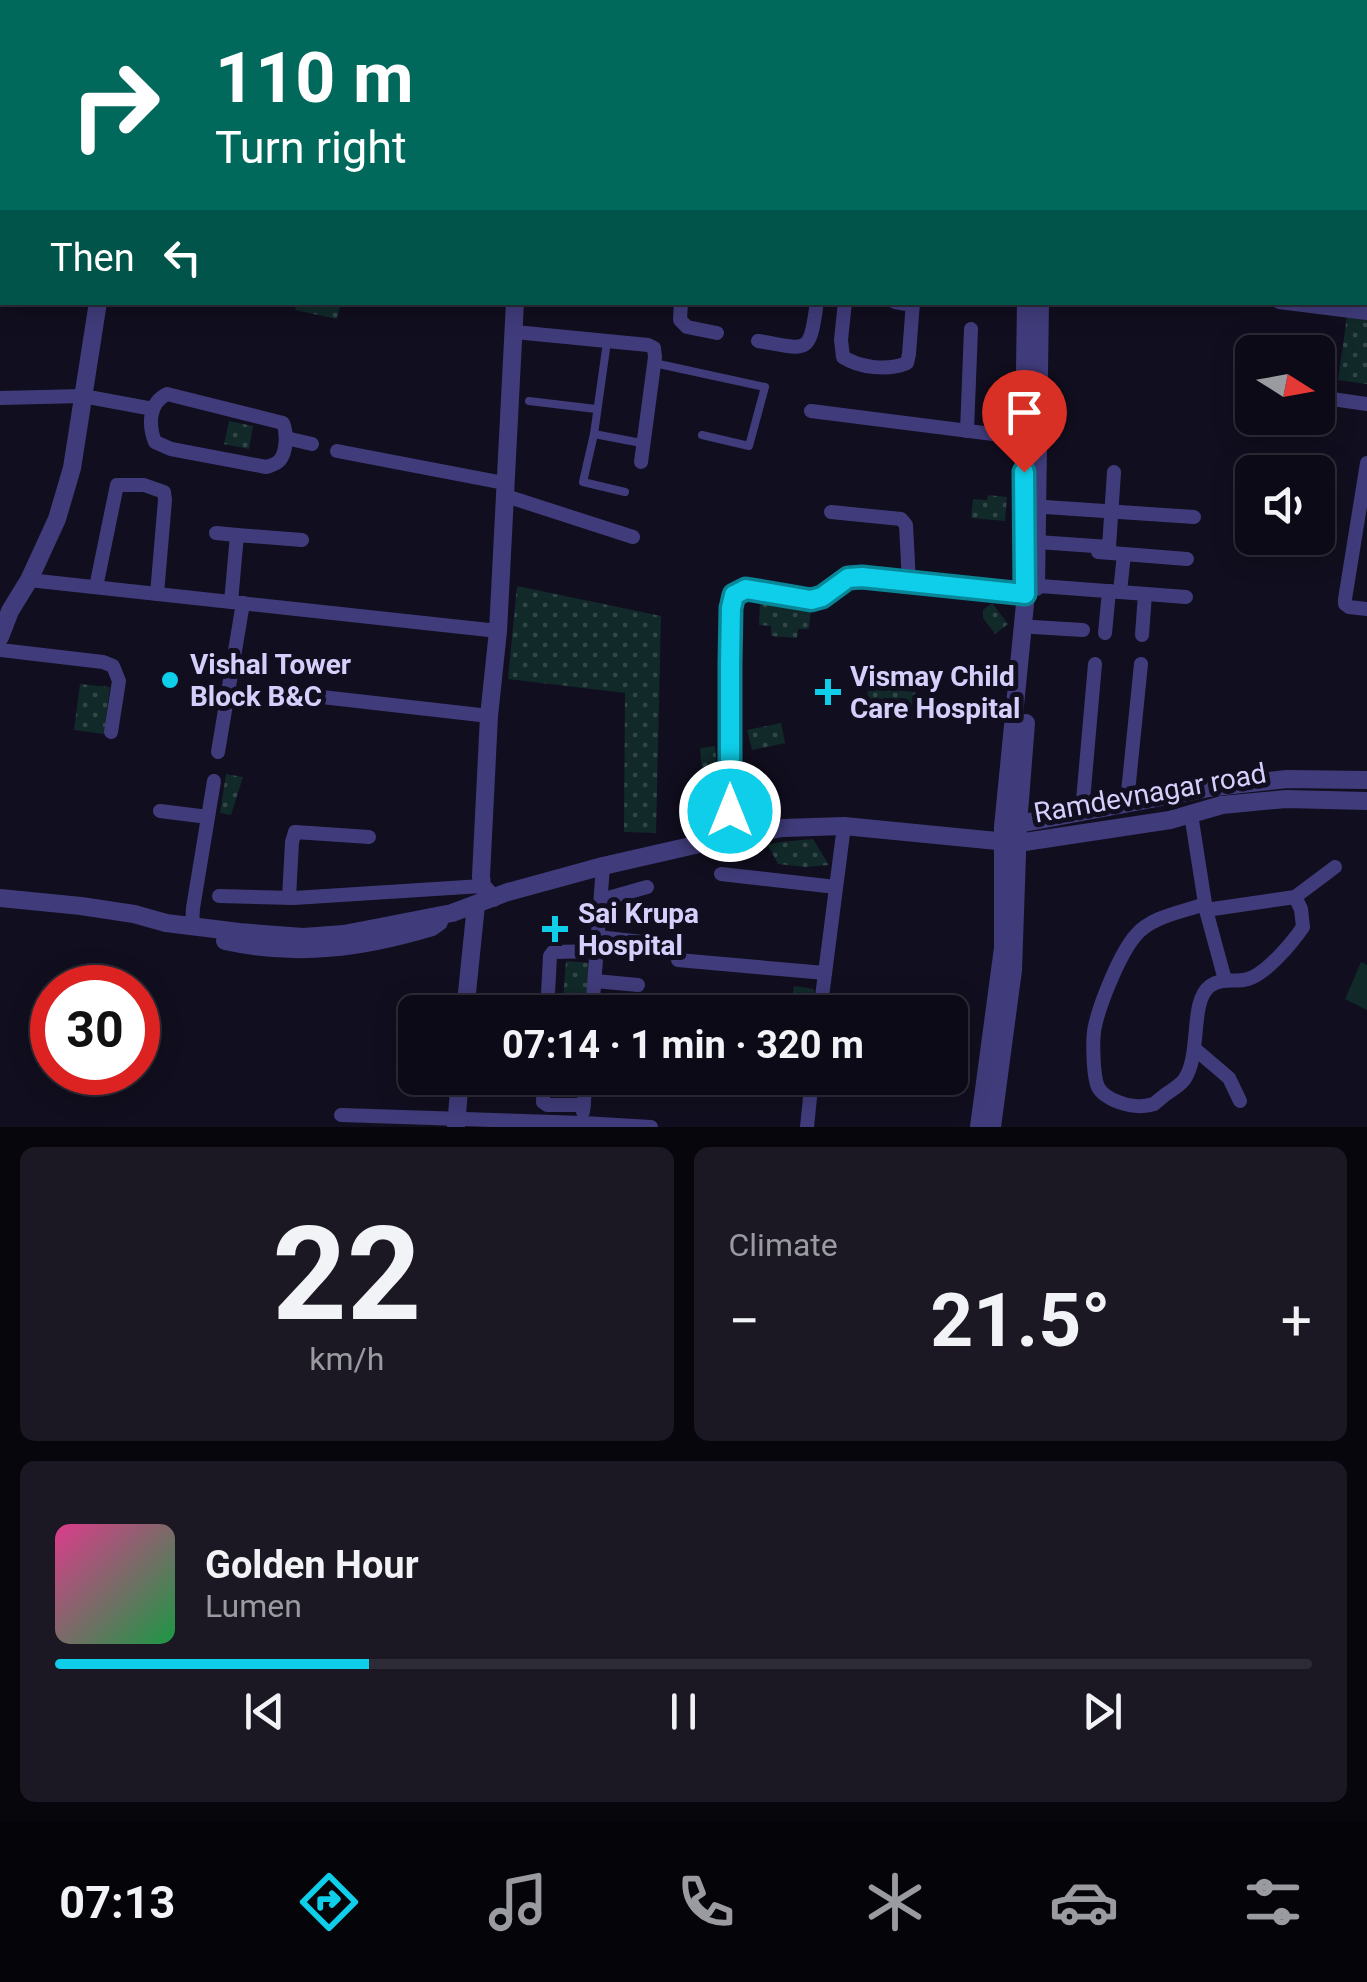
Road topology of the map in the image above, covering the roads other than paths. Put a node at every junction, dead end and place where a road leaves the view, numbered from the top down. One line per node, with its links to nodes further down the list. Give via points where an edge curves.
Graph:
1 (97, 305): 17 (street)
2 (516, 305): 12 (street)
3 (681, 305): 13 (street, via 680,320 687,326)
4 (817, 305): 14 (street, via 806,346)
5 (846, 305): 6 (street, via 843,357 894,368 907,363)
6 (913, 305)
7 (1026, 305): 29 (street)
8 (1040, 305): 38 (street)
9 (1304, 305): 10 (street)
10 (1367, 313)
11 (971, 330): 25 (street)
12 (515, 332): 15 (street); 36 (street)
13 (717, 333)
14 (758, 341)
15 (607, 342): 16 (street, via 651,346); 23 (lane)
16 (654, 363): 27 (lane, via 765,387 748,446); 33 (street)
17 (82, 396): 18 (street); 22 (street); 49 (street, via 58,519)
18 (0, 398)
19 (1335, 399): 21 (street)
20 (529, 401): 23 (lane)
21 (1367, 404)
22 (153, 409): 28 (street, via 167,394 283,422); 28 (street, via 152,436 171,450 266,466 280,460)
23 (596, 409): 26 (lane)
24 (811, 411): 25 (street)
25 (967, 431): 29 (street)
26 (594, 434): 30 (lane); 37 (lane, via 583,482)
27 (702, 436)
28 (286, 438): 31 (street)
29 (1024, 438): 38 (street)
30 (636, 442)
31 (312, 444)
32 (338, 451): 36 (street)
33 (640, 462)
34 (1367, 463): 58 (street, via 1345,604)
35 (1114, 472): 40 (street)
36 (504, 489): 44 (street); 61 (street)
37 (625, 492)
38 (1031, 507): 40 (street); 46 (street); 52 (street)
39 (831, 512): 50 (street, via 901,518)
40 (1111, 512): 41 (street); 46 (street, via 1109,547)
41 (1194, 517)
42 (216, 533): 43 (street)
43 (237, 535): 45 (street); 57 (street)
44 (633, 538)
45 (302, 540)
46 (1037, 545): 47 (street); 52 (street)
47 (1124, 554): 48 (street); 53 (street)
48 (1186, 560)
49 (29, 580): 51 (street); 64 (street)
50 (909, 582): 52 (street); 83 (street, via 848,578 811,600 746,589 734,595)
51 (96, 588): 54 (street); 54 (street, via 117,485 144,485 164,492 165,500)
52 (1028, 588): 53 (street); 59 (street); 81 (street)
53 (1114, 592): 55 (street); 62 (street)
54 (157, 594): 57 (street)
55 (1144, 594): 56 (street); 63 (street)
56 (1186, 598)
57 (237, 603): 61 (street); 71 (street)
58 (1367, 609)
59 (1033, 627): 60 (street); 81 (street)
60 (1083, 630)
61 (498, 631): 69 (street)
62 (1106, 633)
63 (1142, 635)
64 (0, 637)
65 (0, 650): 70 (street, via 113,666 119,681)
66 (1095, 664): 77 (street)
67 (1141, 664): 75 (street)
68 (278, 692): 69 (street)
69 (488, 716): 90 (street)
70 (111, 732)
71 (218, 752)
72 (214, 780): 79 (street)
73 (1367, 780): 75 (street, Ramdevnagar road, via 1286,779)
74 (1367, 801): 78 (street, Ramdevnagar road, via 1286,799)
75 (1128, 802): 77 (street, Ramdevnagar road)
76 (160, 811): 79 (street)
77 (1082, 812): 81 (street, Ramdevnagar road)
78 (1191, 814): 81 (street, Ramdevnagar road); 95 (street)
79 (208, 817): 96 (street)
80 (844, 826): 81 (street); 83 (street); 88 (street)
81 (1006, 835): 120 (street, via 1003,948); 121 (street, via 1013,970)
82 (369, 837): 93 (street, via 295,832)
83 (730, 837): 84 (street)
84 (604, 866): 90 (street); 94 (street)
85 (1335, 868): 91 (street)
86 (721, 874): 88 (street)
87 (646, 887): 94 (street)
88 (836, 887): 100 (street)
89 (218, 896): 93 (street)
90 (484, 896): 93 (street); 96 (street, via 432,927 322,950 234,943 199,936); 104 (street)
91 (1295, 897): 95 (street); 101 (street, via 1303,927 1293,942 1248,979)
92 (0, 898): 96 (street)
93 (289, 898)
94 (601, 900): 98 (street)
95 (1206, 907): 101 (street); 108 (street, via 1158,919 1137,933 1094,1028 1098,1088 1121,1104 1154,1104 1182,1082)
96 (192, 927)
97 (642, 942): 98 (street)
98 (598, 944): 102 (street); 105 (street, via 553,952)
99 (678, 960): 100 (street)
100 (825, 973): 107 (street)
101 (1225, 980): 108 (street, via 1202,997)
102 (595, 981): 103 (street); 106 (street)
103 (638, 985)
104 (468, 995)
105 (548, 995)
106 (594, 995)
107 (822, 995)
108 (1195, 1049): 113 (street, via 1229,1078)
109 (459, 1095): 116 (street)
110 (543, 1095): 114 (street, via 547,1105)
111 (585, 1095): 114 (street)
112 (810, 1095): 119 (street)
113 (1240, 1101)
114 (584, 1105): 117 (street)
115 (351, 1119): 116 (street)
116 (457, 1122): 117 (street)
117 (574, 1124): 118 (street)
118 (650, 1127)
119 (807, 1127)
120 (979, 1127)
121 (992, 1127)

